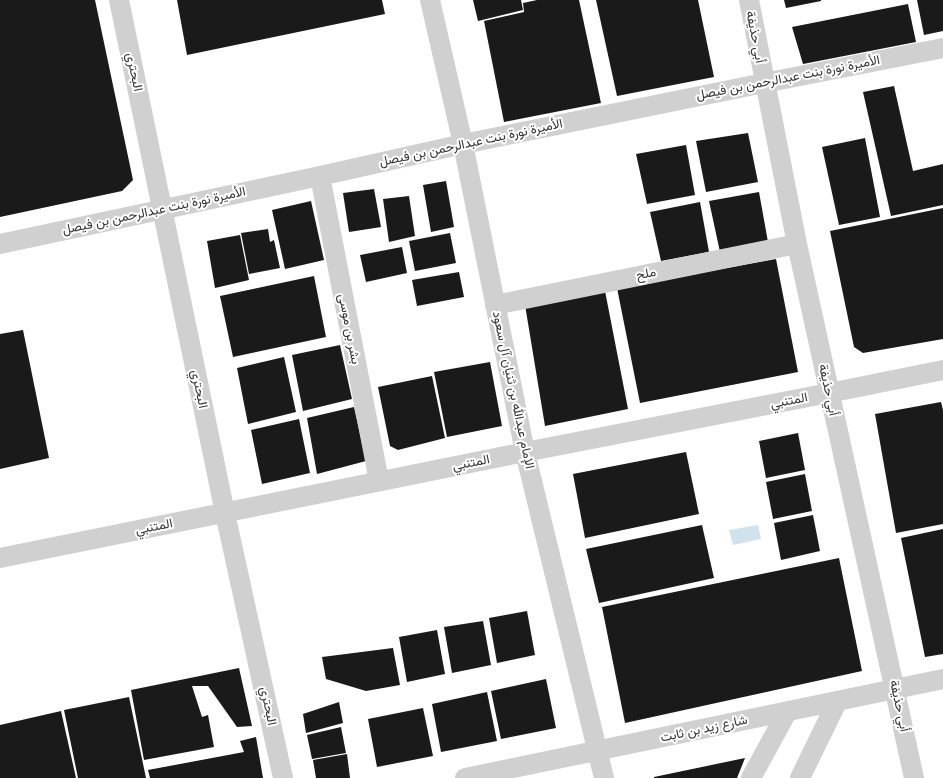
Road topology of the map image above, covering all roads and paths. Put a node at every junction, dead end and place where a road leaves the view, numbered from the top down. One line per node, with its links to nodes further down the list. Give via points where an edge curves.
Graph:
1 (119, 0): 8 (street, البحتري)
2 (430, 0): 6 (street, الإمام عبدالله بن ثنيان آل سعود)
3 (749, 0): 5 (street, أبي حذيفة)
4 (943, 48): 5 (street, الأميرة نورة بنت عبدالرحمن بن فيصل)
5 (764, 83): 6 (street, الأميرة نورة بنت عبدالرحمن بن فيصل); 10 (street, أبي حذيفة)
6 (463, 144): 7 (street, الأميرة نورة بنت عبدالرحمن بن فيصل); 11 (street, الإمام عبدالله بن ثنيان آل سعود)
7 (320, 176): 8 (street, الأميرة نورة بنت عبدالرحمن بن فيصل); 15 (street, بشر بن موسى)
8 (162, 209): 9 (street, الأميرة نورة بنت عبدالرحمن بن فيصل); 16 (street, البحتري)
9 (0, 244)
10 (797, 244): 11 (street, ملح); 13 (street, أبي حذيفة)
11 (495, 305): 14 (street, الإمام عبدالله بن ثنيان آل سعود)
12 (943, 370): 13 (street, المتنبي)
13 (829, 394): 14 (street, المتنبي); 19 (street, أبي حذيفة)
14 (525, 452): 15 (street, المتنبي); 22 (street, الإمام عبدالله بن ثنيان آل سعود)
15 (379, 481): 16 (street, المتنبي)
16 (225, 512): 17 (street, المتنبي); 23 (street, البحتري)
17 (0, 558)
18 (943, 679): 19 (street, شارع زيد بن ثابت)
19 (896, 689): 20 (street, شارع زيد بن ثابت); 28 (street, أبي حذيفة)
20 (837, 702): 21 (street, شارع زيد بن ثابت); 27 (street)
21 (787, 712): 22 (street, شارع زيد بن ثابت); 26 (street)
22 (597, 752): 24 (street, شارع زيد بن ثابت); 25 (street, الإمام عبدالله بن ثنيان آل سعود)
23 (283, 778)
24 (465, 778)
25 (604, 778)
26 (751, 778)
27 (800, 778)
28 (914, 778)

